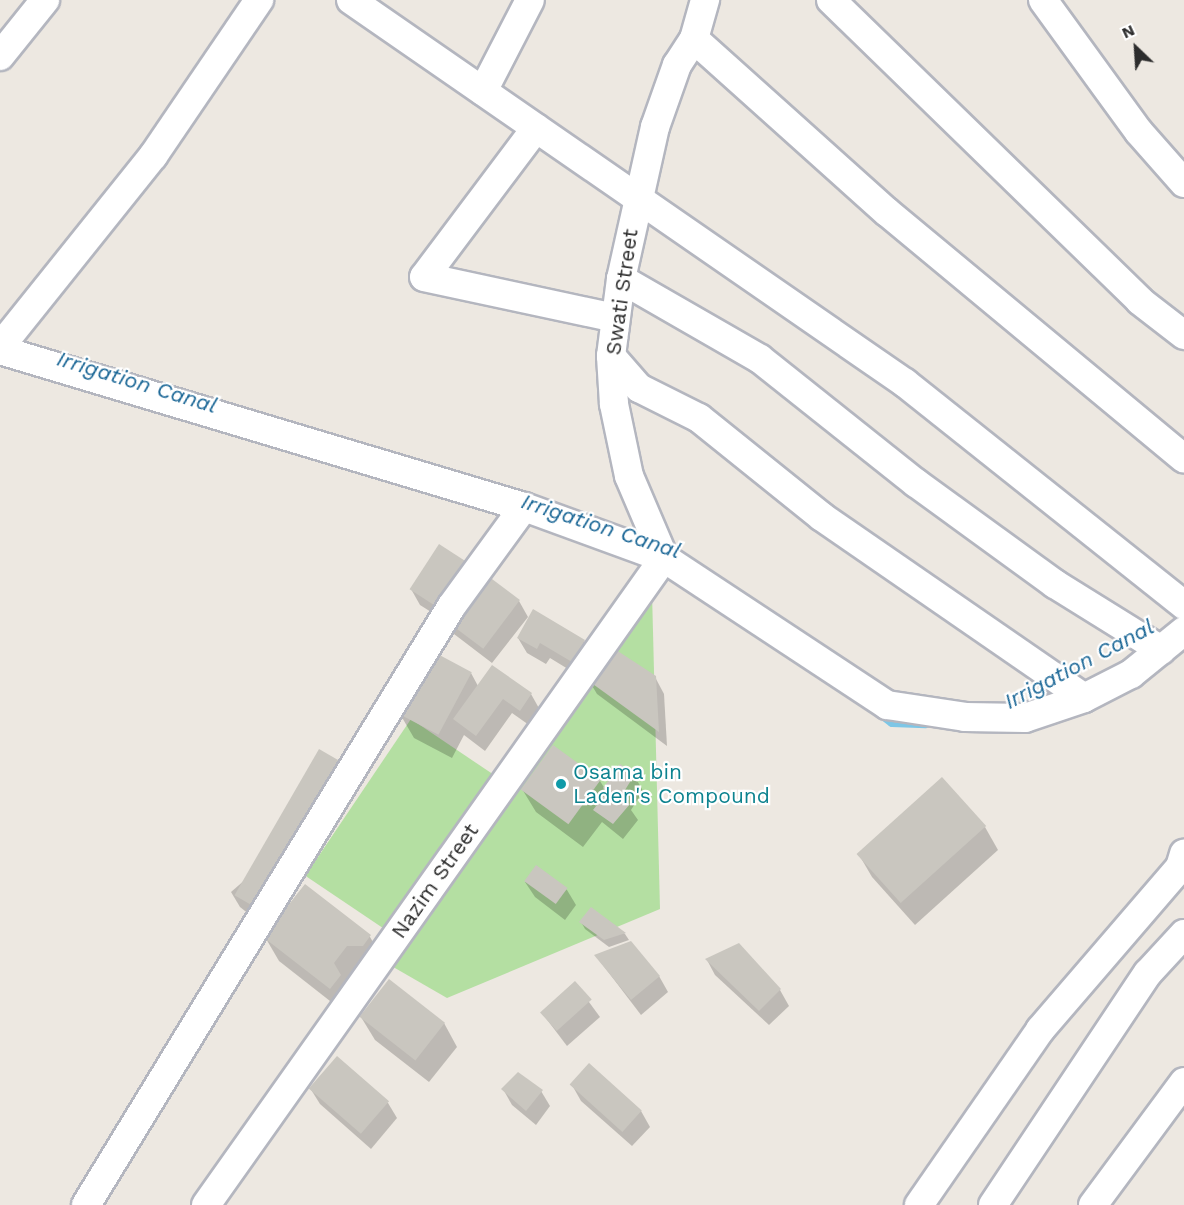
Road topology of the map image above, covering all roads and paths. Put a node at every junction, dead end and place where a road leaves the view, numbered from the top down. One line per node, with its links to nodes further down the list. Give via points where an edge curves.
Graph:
1 (45, 0): 9 (street)
2 (259, 0): 17 (street, via 153,156)
3 (351, 0): 10 (street)
4 (530, 0): 10 (street)
5 (705, 0): 8 (street, Swati Street)
6 (831, 0): 16 (street, via 1140,302)
7 (1043, 0): 12 (street, via 1139,132)
8 (693, 39): 13 (street, Swati Street, via 677,65 655,127); 19 (street, via 887,212)
9 (0, 56)
10 (483, 91): 11 (street)
11 (536, 128): 13 (street); 15 (street, via 424,276)
12 (1184, 183)
13 (637, 198): 14 (street, Swati Street); 22 (street, via 905,383)
14 (621, 279): 15 (street, Swati Street); 24 (street, via 760,360 916,483 1055,584)
15 (615, 318): 18 (street, Swati Street)
16 (1184, 335)
17 (0, 348): 20 (street)
18 (611, 356): 21 (street, Swati Street, via 614,404 629,476); 25 (street, via 639,388 699,418 822,517)
19 (1184, 459)
20 (524, 507): 21 (street); 29 (street, via 451,607)
21 (664, 558): 25 (street, via 887,705 965,717 1025,718); 30 (street, Nazim Street)
22 (1184, 605)
23 (1184, 631): 24 (street)
24 (1161, 650): 25 (street, via 1131,674)
25 (1084, 698)
26 (1184, 854): 31 (street, via 1180,867 1040,1030)
27 (1184, 934): 32 (street, via 1148,973)
28 (1184, 1082): 33 (street)
29 (86, 1205)
30 (206, 1205)
31 (919, 1205)
32 (993, 1205)
33 (1093, 1205)

